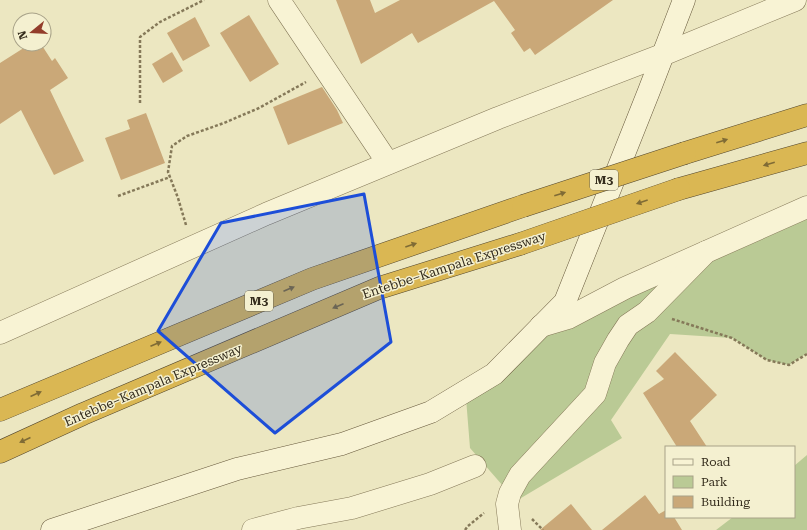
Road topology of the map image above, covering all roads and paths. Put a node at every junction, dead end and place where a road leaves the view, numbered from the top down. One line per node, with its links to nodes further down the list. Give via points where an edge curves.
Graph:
1 (204, 0): 7 (path, via 160,22 140,37)
2 (278, 0): 6 (street)
3 (684, 0): 5 (street)
4 (795, 0): 5 (street)
5 (662, 55): 10 (street); 17 (street, via 565,302)
6 (325, 70): 10 (street); 11 (path, via 259,108 188,136 172,146 168,172)
7 (140, 103)
8 (807, 115): 20 (highway, M3, one-way to 8, bridge, via 312,279 523,206)
9 (807, 153): 21 (highway, Entebbe–Kampala Expressway / M3, one-way to 21, bridge, via 679,189 520,244 379,288)
10 (388, 163): 14 (street)
11 (170, 177): 12 (path); 14 (path)
12 (118, 196)
13 (807, 207): 15 (street)
14 (193, 246): 18 (street)
15 (706, 252): 16 (street); 17 (street, via 625,288 568,318)
16 (647, 312): 19 (path, via 732,338 767,360 789,365); 25 (street, via 628,325 618,340 605,363 595,394 520,475 507,504)
17 (541, 326): 23 (street, via 494,374 431,412 342,444 237,469)
18 (0, 333)
19 (807, 354)
20 (0, 410)
21 (0, 452)
22 (475, 466): 24 (street, via 430,484 352,508)
23 (52, 530)
24 (252, 530)
25 (510, 530)

